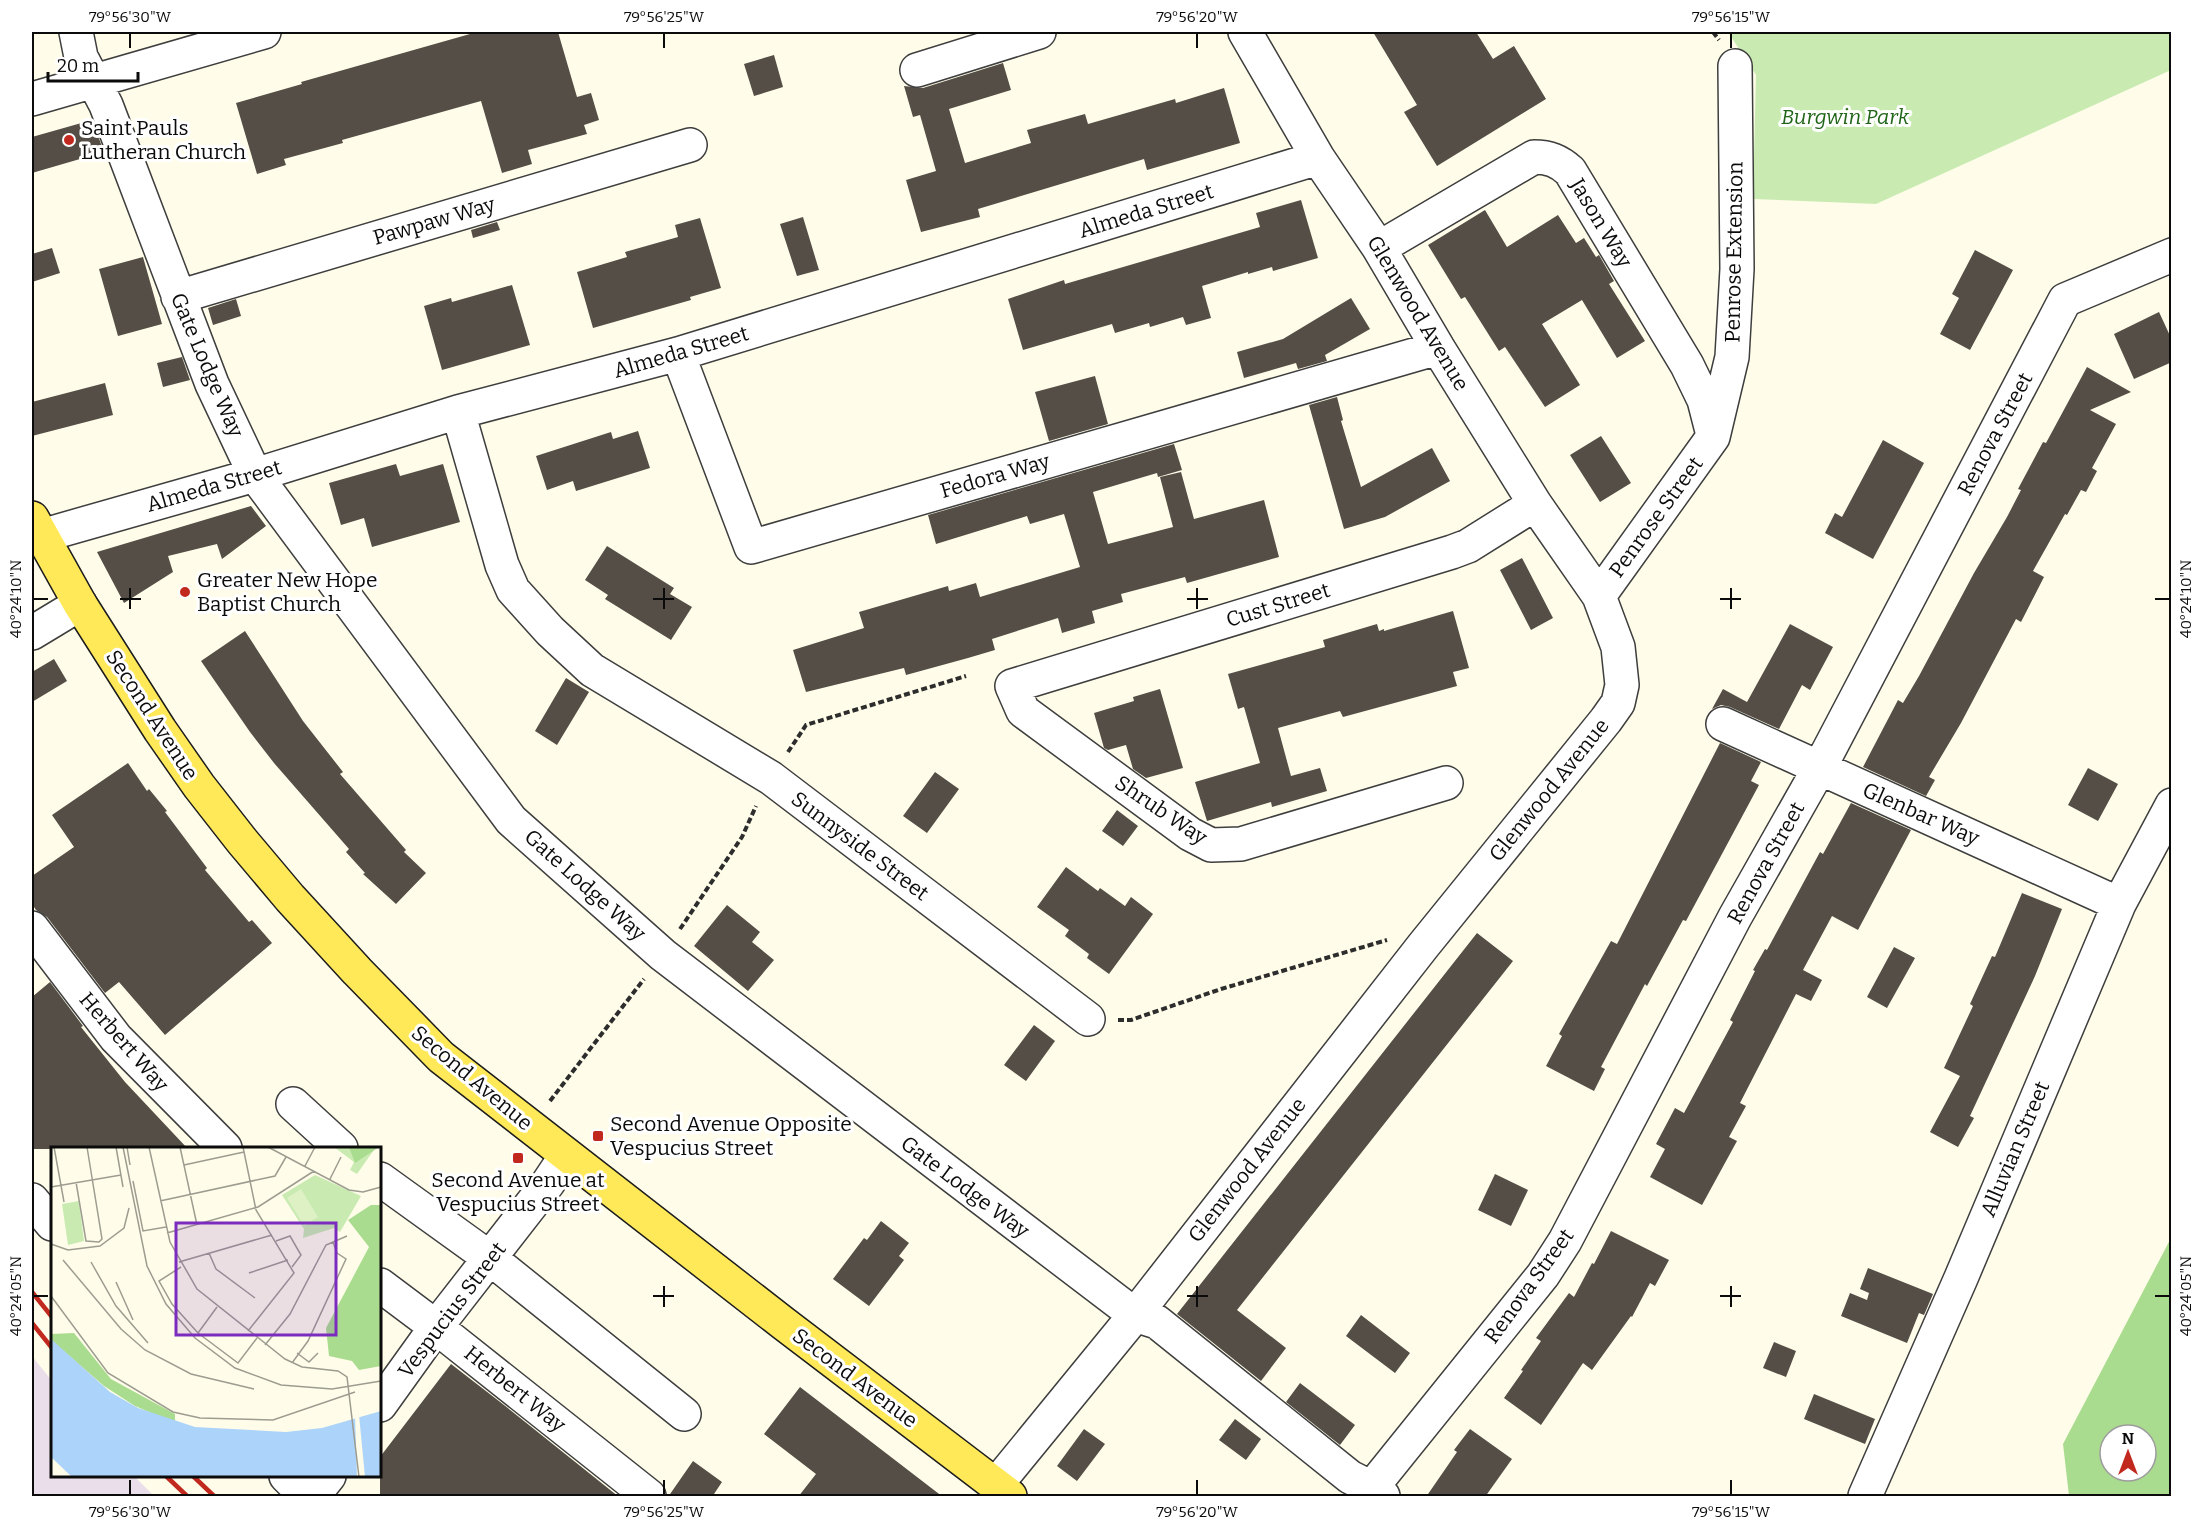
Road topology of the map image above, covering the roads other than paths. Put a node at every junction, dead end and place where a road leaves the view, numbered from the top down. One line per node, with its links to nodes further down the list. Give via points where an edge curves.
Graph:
1 (76, 32): 7 (street, Gate Lodge Way, via 81,57)
2 (264, 32): 7 (street)
3 (1039, 32): 6 (street)
4 (1245, 32): 10 (street, Glenwood Avenue)
5 (1735, 66): 17 (street, Penrose Extension, via 1737,269 1732,357)
6 (917, 70)
7 (94, 82): 8 (street); 13 (street, Gate Lodge Way)
8 (32, 99)
9 (690, 145): 13 (street, Pawpaw Way)
10 (1318, 158): 11 (street, Glenwood Avenue); 15 (street, Almeda Street)
11 (1379, 248): 14 (street, Glenwood Avenue); 17 (street, Jason Way, via 1534,157 1561,163 1570,171 1687,365 1704,400)
12 (2169, 264): 26 (street, Renova Street, via 2065,300)
13 (178, 297): 18 (street, Gate Lodge Way, via 212,384)
14 (1438, 348): 15 (street, Fedora Way, via 751,547); 19 (street, Glenwood Avenue)
15 (678, 354): 16 (street, Almeda Street)
16 (459, 412): 18 (street, Almeda Street); 31 (street, Sunnyside Street, via 502,565 513,590 550,631 592,670 771,778)
17 (1713, 437): 21 (street, Penrose Street)
18 (255, 475): 20 (street, Almeda Street); 41 (street, Gate Lodge Way, via 512,820 663,955)
19 (1535, 504): 21 (street, Glenwood Avenue); 24 (street, Cust Street, via 1452,552)
20 (36, 527): 22 (main road, Second Avenue)
21 (1599, 596): 41 (street, Glenwood Avenue, via 1618,647 1622,685 1618,703)
22 (80, 604): 23 (street); 35 (main road, Second Avenue, via 199,786 290,898 441,1057)
23 (32, 633)
24 (1012, 686): 27 (street, Shrub Way, via 1023,711 1190,834 1211,845 1241,844)
25 (1723, 724): 26 (street, Glenbar Way)
26 (1820, 767): 29 (street, Glenbar Way); 48 (street, Renova Street, via 1735,918 1565,1241 1543,1275)
27 (1446, 783)
28 (2172, 805): 29 (street, Alluvian Street)
29 (2119, 904): 52 (street, Alluvian Street)
30 (32, 928): 33 (street, Herbert Way, via 116,1038)
31 (1088, 1020)
32 (293, 1104): 34 (street)
33 (223, 1147)
34 (338, 1147)
35 (566, 1156): 39 (street, Vespucius Street); 47 (main road, Second Avenue)
36 (381, 1180): 39 (street)
37 (32, 1200): 38 (street)
38 (51, 1223)
39 (491, 1259): 42 (street, Vespucius Street); 44 (street)
40 (381, 1286): 42 (street, Herbert Way)
41 (1135, 1315): 47 (street, Glenwood Avenue); 48 (street, Gate Lodge Way, via 1157,1322)
42 (436, 1326): 43 (street, Vespucius Street); 51 (street, Herbert Way)
43 (381, 1404)
44 (684, 1414)
45 (287, 1477): 49 (street)
46 (328, 1477): 50 (street)
47 (1003, 1491)
48 (1373, 1494)
49 (306, 1497)
50 (313, 1497)
51 (649, 1497)
52 (1865, 1497)

